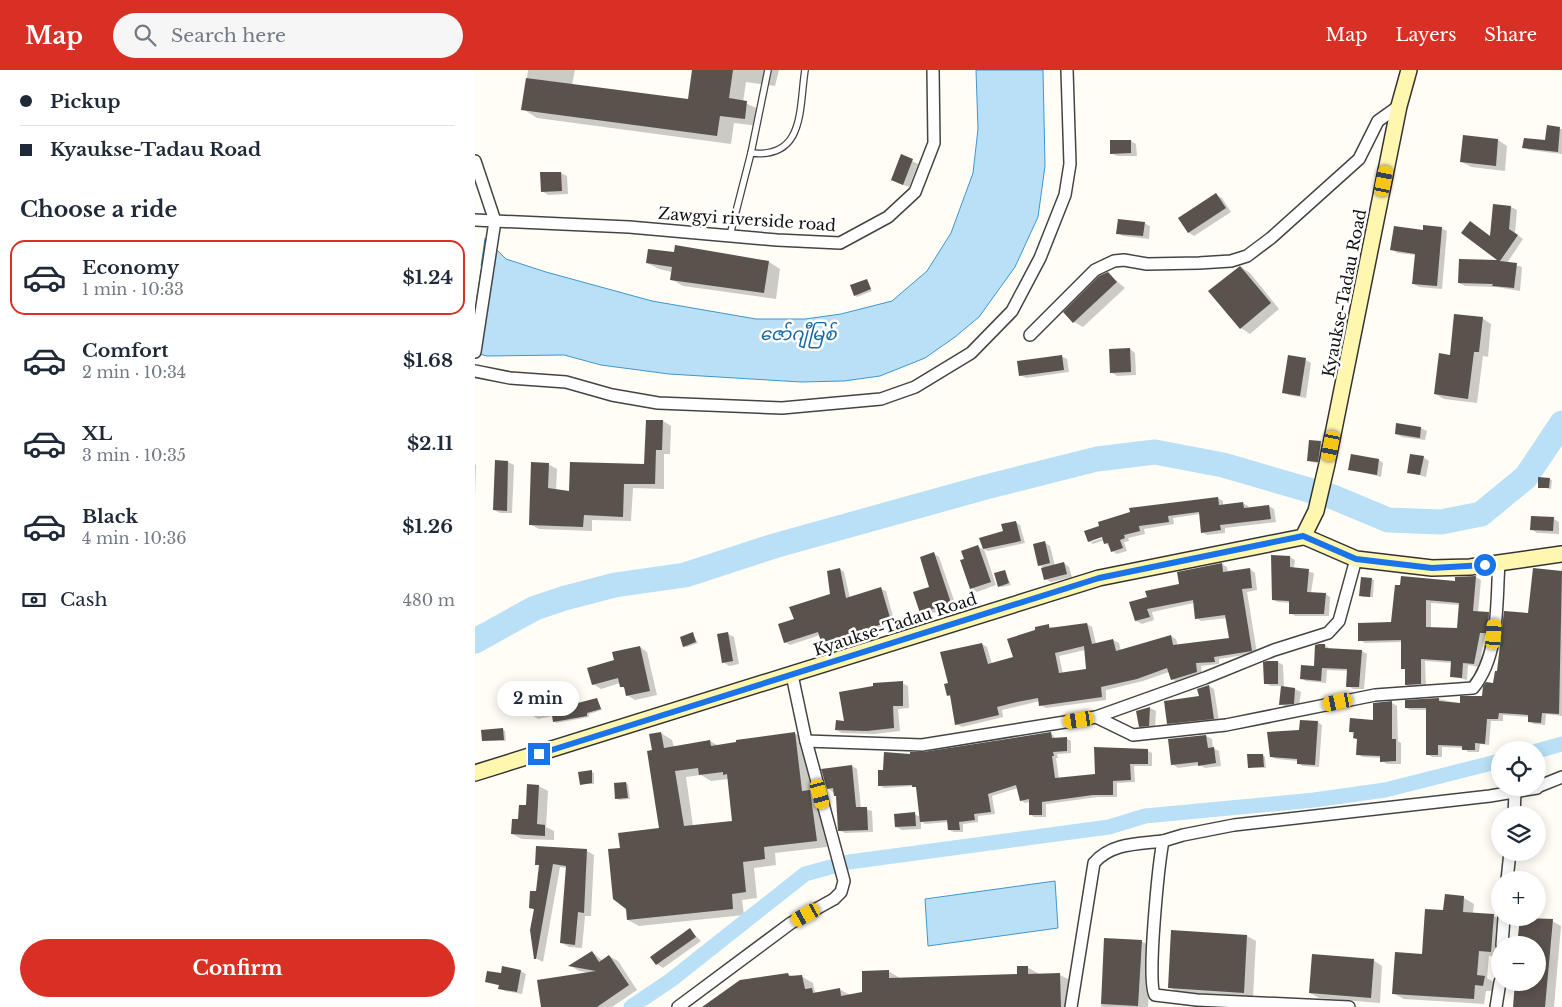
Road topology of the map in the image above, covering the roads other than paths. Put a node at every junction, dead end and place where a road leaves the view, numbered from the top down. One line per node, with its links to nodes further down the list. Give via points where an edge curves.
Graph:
1 (767, 70): 7 (lane)
2 (805, 70): 7 (lane, via 797,130 785,148 768,155)
3 (933, 70): 11 (street, Zawgyi riverside road, via 934,143 915,192 888,217 840,243)
4 (1067, 70): 14 (street, via 1070,164 1065,195 1040,258 1012,311 999,325 971,353 915,387 881,399 782,408 658,403 611,395 567,382 509,378)
5 (1409, 70): 6 (main road, Kyaukse-Tadau Road)
6 (1399, 106): 12 (street, via 1378,121 1359,159 1247,256 1231,261 1199,263 1147,264 1124,260 1106,264 1095,270); 15 (main road, Kyaukse-Tadau Road, via 1327,464 1316,511)
7 (751, 153): 11 (lane)
8 (475, 161): 10 (street)
9 (475, 220): 10 (street, Zawgyi riverside road)
10 (495, 221): 11 (street, Zawgyi riverside road); 13 (street)
11 (729, 235)
12 (1030, 335)
13 (475, 352)
14 (475, 371)
15 (1303, 536): 17 (main road); 19 (main road, Kyaukse-Tadau Road, via 1099,578)
16 (1562, 554): 18 (main road)
17 (1356, 559): 18 (main road, via 1432,568); 20 (street, via 1339,621 1328,633)
18 (1499, 563): 20 (street, via 1494,634 1483,676 1473,688 1375,695 1226,725 1133,735)
19 (792, 675): 21 (street); 22 (main road, Kyaukse-Tadau Road)
20 (1096, 717): 21 (street, via 922,745)
21 (806, 740): 28 (street, via 844,881 841,892 834,900 791,923)
22 (475, 773)
23 (1562, 777): 24 (street)
24 (1546, 783)
25 (1491, 795): 26 (street, via 1234,825)
26 (1163, 841): 29 (street, via 1116,847 1094,863); 30 (street, via 1152,966 1152,991 1155,995)
27 (1499, 991): 31 (street)
28 (678, 1007)
29 (1071, 1007)
30 (1349, 1007)
31 (1496, 1007)

